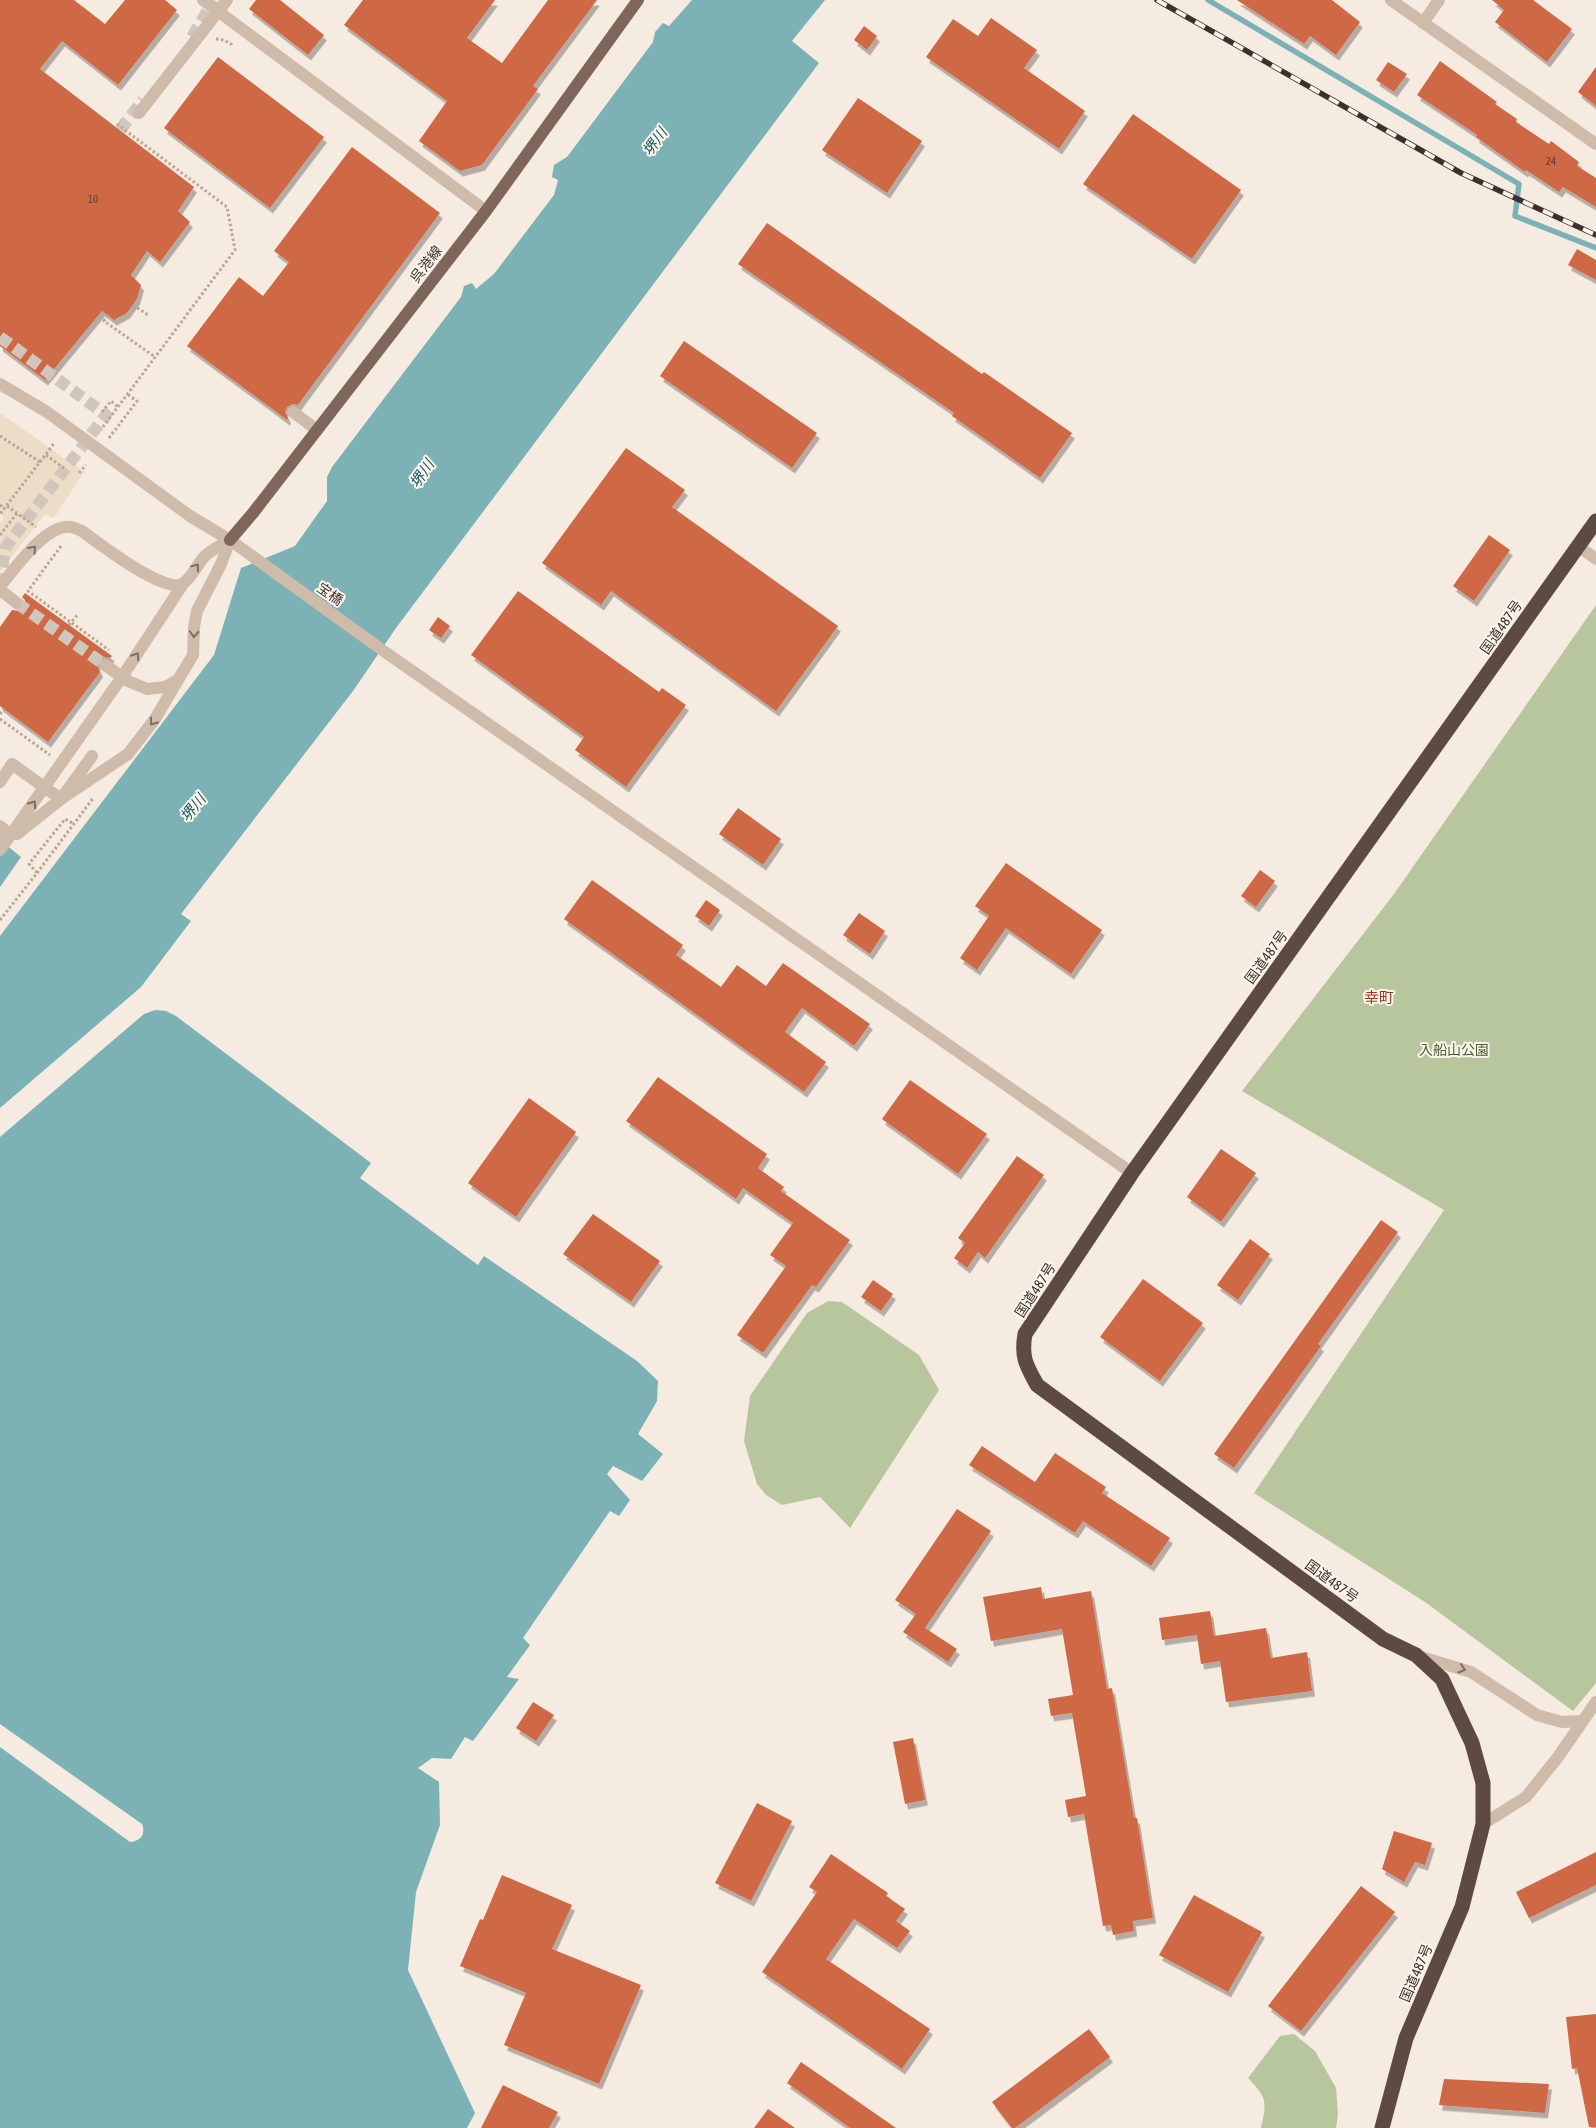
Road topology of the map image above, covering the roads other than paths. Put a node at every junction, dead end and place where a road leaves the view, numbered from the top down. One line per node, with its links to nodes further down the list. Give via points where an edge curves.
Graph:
1 (203, 0): 6 (street)
2 (227, 0): 6 (street)
3 (638, 0): 10 (main road, 呉港線)
4 (1391, 0): 7 (street)
5 (1439, 0): 7 (street)
6 (218, 12): 8 (street); 10 (street)
7 (1423, 23): 9 (street)
8 (139, 113)
9 (1596, 144)
10 (486, 211): 13 (main road, 呉港線)
11 (0, 384): 15 (street, 宝橋, via 47,412 190,516)
12 (293, 412): 13 (street)
13 (317, 430): 15 (main road, 呉港線)
14 (1596, 521): 16 (highway, 国道487号)
15 (230, 540): 18 (street, one-way to 15, via 205,555); 24 (street, one-way to 24, via 197,611 193,655); 33 (street, 宝橋)
16 (1578, 546): 17 (street); 33 (highway, 国道487号)
17 (1596, 559)
18 (183, 584): 19 (street, one-way to 18, via 46,534 71,527 82,531 148,576 176,587); 23 (street, one-way to 18)
19 (0, 586)
20 (0, 590): 21 (street)
21 (17, 603)
22 (105, 665): 23 (street)
23 (122, 677): 25 (street); 29 (street)
24 (178, 680): 25 (street, via 165,687); 30 (street, one-way to 30, via 155,719 128,754)
25 (147, 689): 26 (street)
26 (135, 695)
27 (92, 756): 30 (street)
28 (0, 782): 29 (street, via 12,764)
29 (45, 787): 30 (street); 32 (street, one-way to 29)
30 (61, 799): 32 (street)
31 (0, 826): 32 (street, via 4,829)
32 (2, 847)
33 (1132, 1173): 34 (highway, 国道487号, via 1026,1334 1023,1349 1026,1365 1037,1385 1383,1638)
34 (1416, 1655): 36 (street, one-way to 36, via 1471,1672 1537,1715 1562,1722); 37 (highway, 国道487号, via 1442,1679 1472,1743 1483,1783)
35 (1596, 1702): 36 (street)
36 (1583, 1721): 37 (street, via 1526,1797)
37 (1483, 1824): 38 (highway, 国道487号, via 1462,1908 1406,2038)
38 (1382, 2128)

